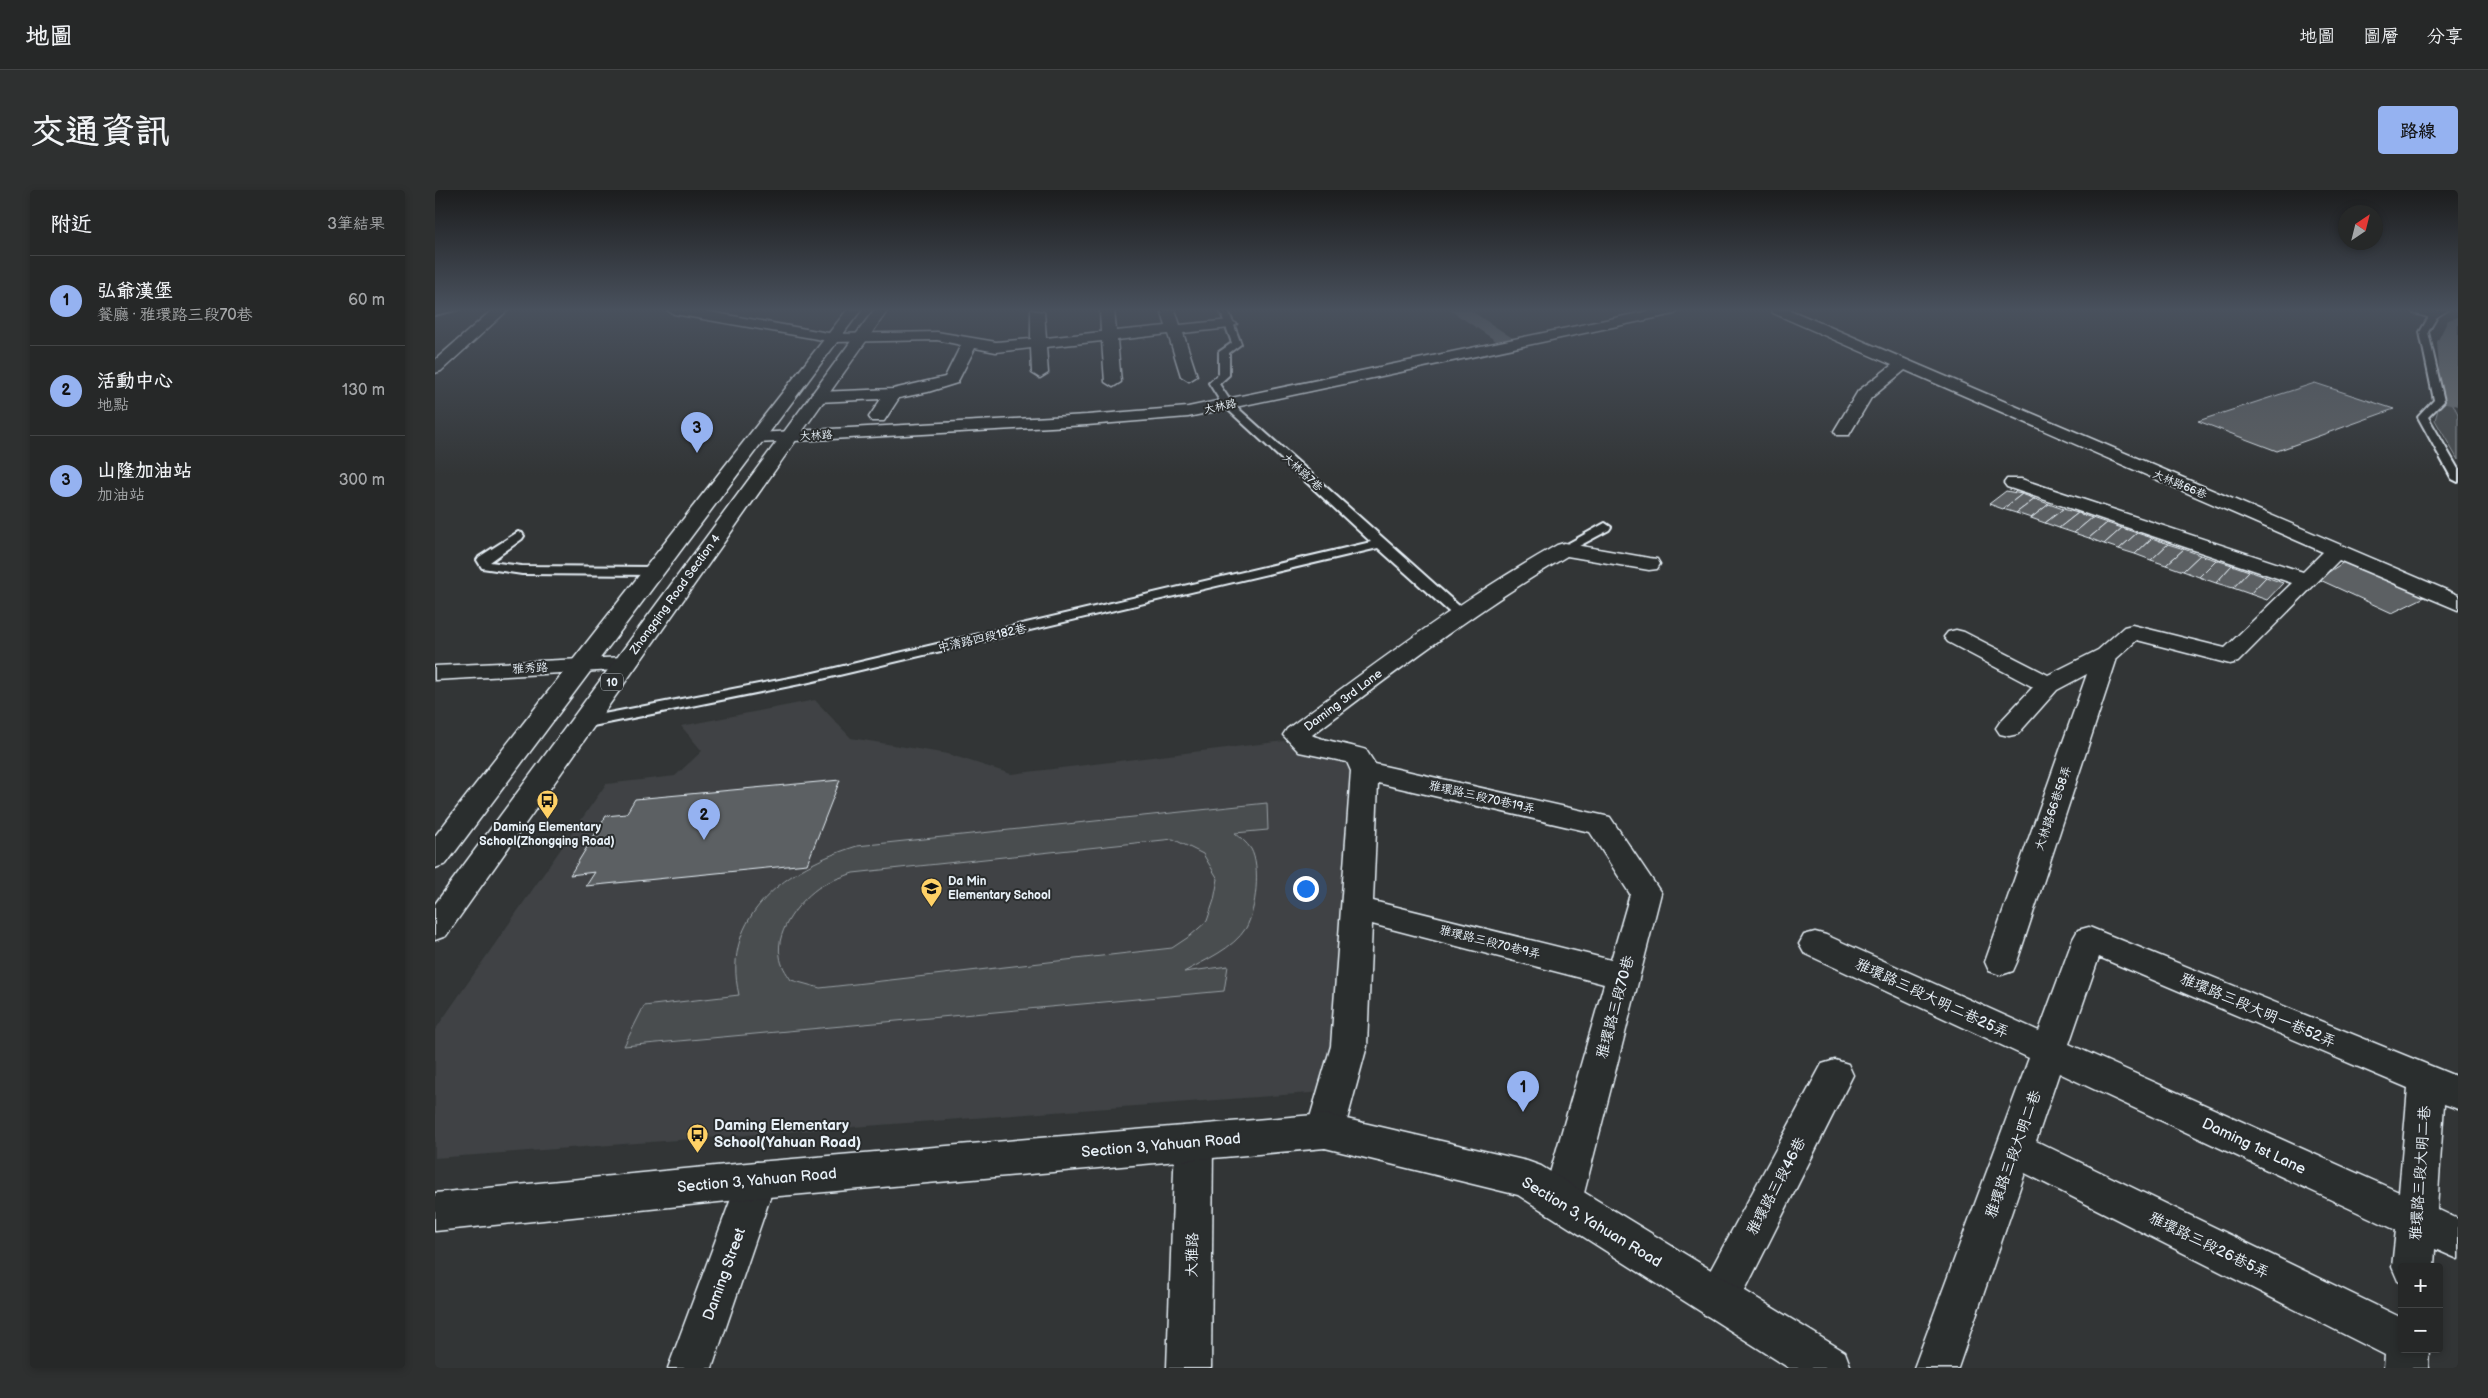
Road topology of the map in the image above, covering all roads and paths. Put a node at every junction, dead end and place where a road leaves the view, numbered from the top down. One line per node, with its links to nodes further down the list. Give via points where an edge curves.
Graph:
1 (813, 365): 21 (street)
2 (841, 365): 16 (street, Zhongqing Road Section 4 / 10)
3 (959, 365): 15 (street, via 951,380)
4 (1040, 365): 12 (street)
5 (1112, 365): 14 (street)
6 (1186, 365): 13 (street)
7 (1224, 365): 17 (lane, 大林路7巷, via 1224,374 1214,384)
8 (1413, 365): 17 (street, 大林路)
9 (1902, 365): 19 (street, via 1864,395)
10 (1905, 365): 28 (street, 大林路66巷)
11 (2431, 365): 22 (lane, via 2439,401 2423,417)
12 (1040, 373)
13 (1189, 376)
14 (1113, 382)
15 (893, 394): 16 (street); 18 (street)
16 (818, 397): 20 (street, Zhongqing Road Section 4 / 10)
17 (1227, 404): 20 (street, 大林路, via 1188,412 1087,420); 26 (lane, 大林路7巷)
18 (878, 417)
19 (1843, 432)
20 (789, 436): 21 (street, 大林路); 36 (street, Zhongqing Road Section 4 / 10)
21 (757, 438): 30 (street)
22 (2458, 478)
23 (2014, 483): 31 (street)
24 (1605, 527): 27 (lane)
25 (518, 536): 30 (lane, via 483,560 486,565 522,570)
26 (1380, 544): 33 (lane, 大林路7巷); 40 (lane, 中清路四段182巷, via 805,679)
27 (1564, 549): 29 (street); 33 (street, Daming 3rd Lane, via 1508,582)
28 (2335, 550): 31 (street, 大林路66巷58弄); 32 (street, 大林路66巷)
29 (1649, 564)
30 (656, 570): 37 (street)
31 (2306, 580): 35 (street, 大林路66巷58弄, via 2230,657 2132,632)
32 (2458, 603)
33 (1463, 616): 42 (street, Daming 3rd Lane, via 1377,674 1296,736 1308,746 1357,756)
34 (1956, 637): 39 (street)
35 (2106, 655): 39 (street, 大林路66巷58弄); 49 (street, 大林路66巷58弄)
36 (625, 664): 37 (street, 雅秀路); 40 (street, Zhongqing Road Section 4 / 10)
37 (583, 665): 38 (street, 雅秀路); 44 (street)
38 (435, 673)
39 (2048, 685): 41 (street, 大林路66巷58弄)
40 (583, 723): 46 (street, Zhongqing Road Section 4 / 10)
41 (2009, 728)
42 (1365, 771): 43 (street, 雅環路三段70巷19弄); 45 (street)
43 (1600, 824): 50 (street, 雅環路三段70巷, via 1646,893)
44 (435, 857)
45 (1356, 908): 50 (street, 雅環路三段70巷9弄); 54 (street, via 1349,1046)
46 (435, 928)
47 (2089, 940): 51 (street, 雅環路三段大明二巷); 53 (street, 雅環路三段大明一巷52弄)
48 (1815, 944): 51 (street, 雅環路三段大明二巷25弄)
49 (2001, 962)
50 (1623, 976): 58 (street, 雅環路三段70巷)
51 (2050, 1052): 56 (street, 雅環路三段大明二巷); 60 (street, Daming 1st Lane)
52 (1835, 1075): 63 (street, 雅環路三段46巷)
53 (2442, 1087): 60 (street, 雅環路三段大明二巷)
54 (1325, 1131): 55 (street, Section 3, Yahuan Road); 58 (street, Section 3, Yahuan Road, via 1527,1179)
55 (1194, 1142): 57 (street, Section 3, Yahuan Road); 67 (street, 大雅路)
56 (2015, 1149): 64 (street, 雅環路三段26巷5弄); 69 (street, 雅環路三段大明二巷)
57 (757, 1180): 59 (street, Section 3, Yahuan Road); 66 (street, Daming Street)
58 (1562, 1201): 63 (street, Section 3, Yahuan Road)
59 (435, 1212)
60 (2417, 1220): 61 (street, Daming 1st Lane); 62 (street, 雅環路三段大明二巷)
61 (2458, 1239)
62 (2413, 1263)
63 (1718, 1298): 68 (street, Section 3, Yahuan Road)
64 (2398, 1338)
65 (2407, 1353): 70 (street)
66 (690, 1368)
67 (1189, 1368)
68 (1829, 1368)
69 (1936, 1368)
70 (2406, 1368)

